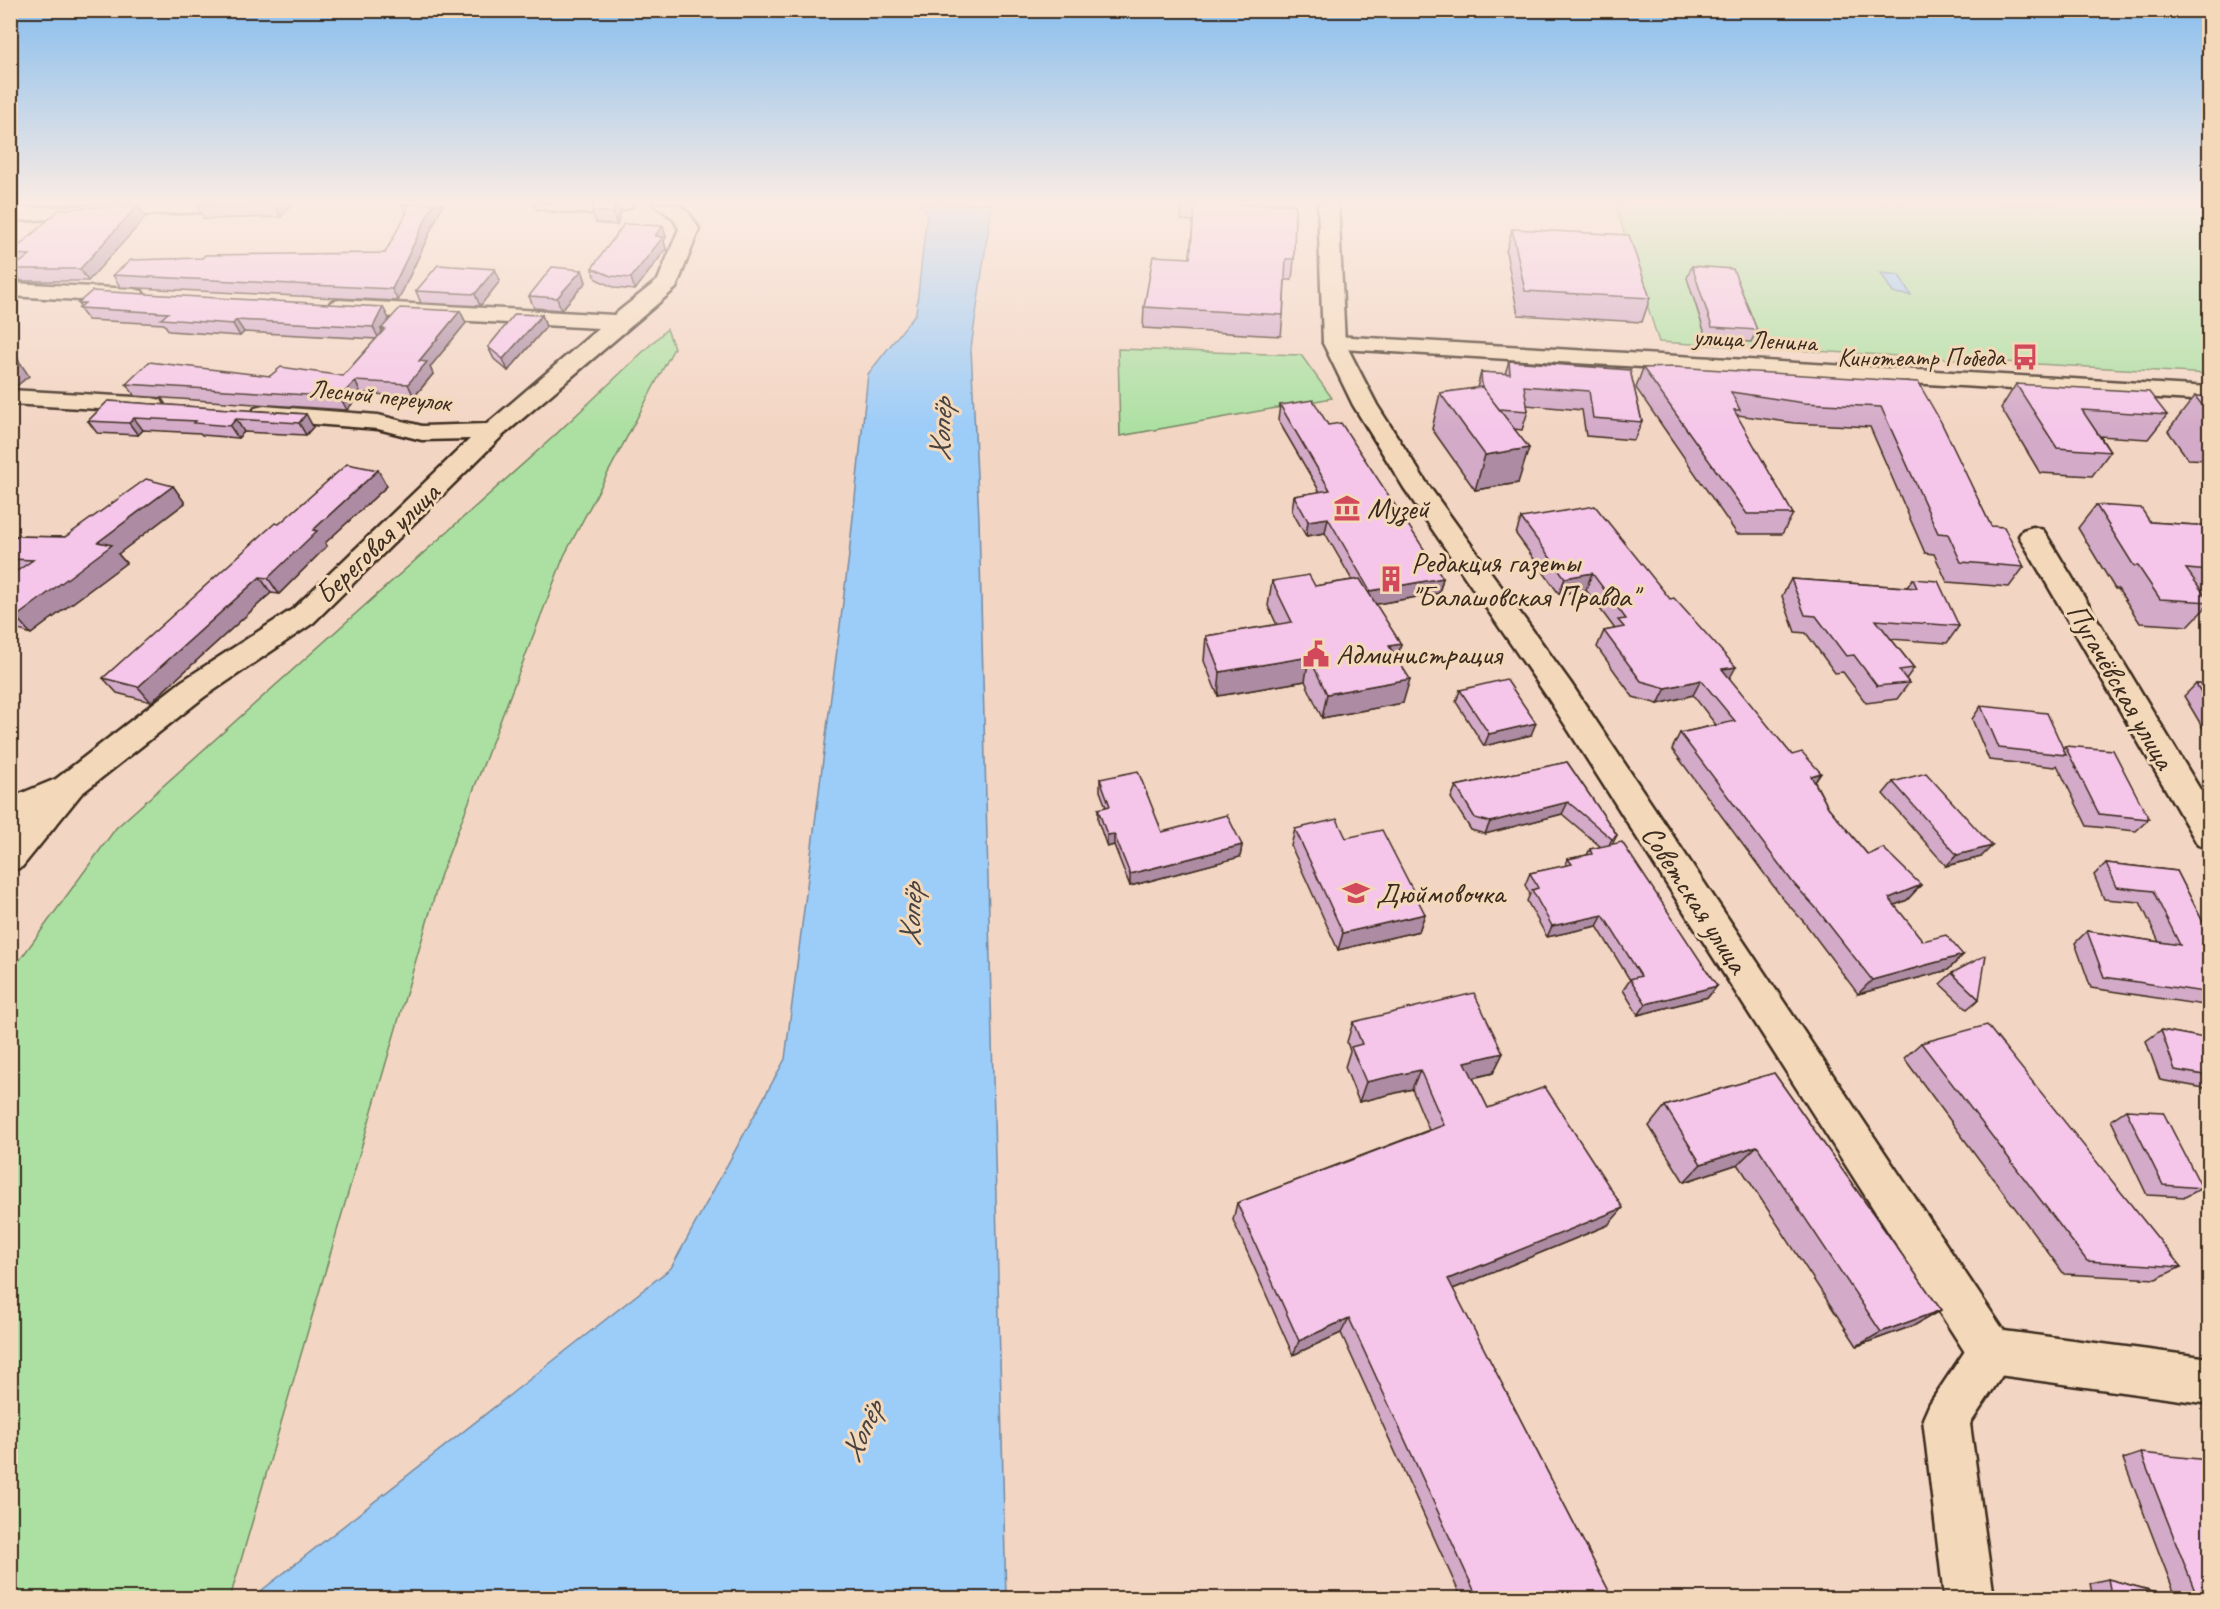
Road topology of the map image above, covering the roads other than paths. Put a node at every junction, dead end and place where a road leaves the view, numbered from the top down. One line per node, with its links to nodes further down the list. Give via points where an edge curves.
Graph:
1 (669, 279): 6 (street, Береговая улица)
2 (1331, 279): 7 (street, Советская улица)
3 (10, 289): 4 (street)
4 (154, 297)
5 (320, 306): 6 (street)
6 (618, 322): 12 (street, Береговая улица)
7 (1334, 343): 8 (street, улица Ленина); 18 (street, Советская улица, via 1365,405 1417,488 1559,690)
8 (2210, 394)
9 (10, 397): 10 (street)
10 (174, 407)
11 (243, 411): 12 (street, Лесной переулок, via 378,422 422,433)
12 (493, 431): 14 (street, Береговая улица, via 303,616 193,688)
13 (2034, 536): 16 (street, Пугачёвская улица)
14 (69, 785): 15 (street); 17 (street, Береговая улица)
15 (10, 813)
16 (2210, 836)
17 (10, 857)
18 (1991, 1352): 19 (street); 20 (street, via 1946,1419)
19 (2210, 1381)
20 (1969, 1599)

